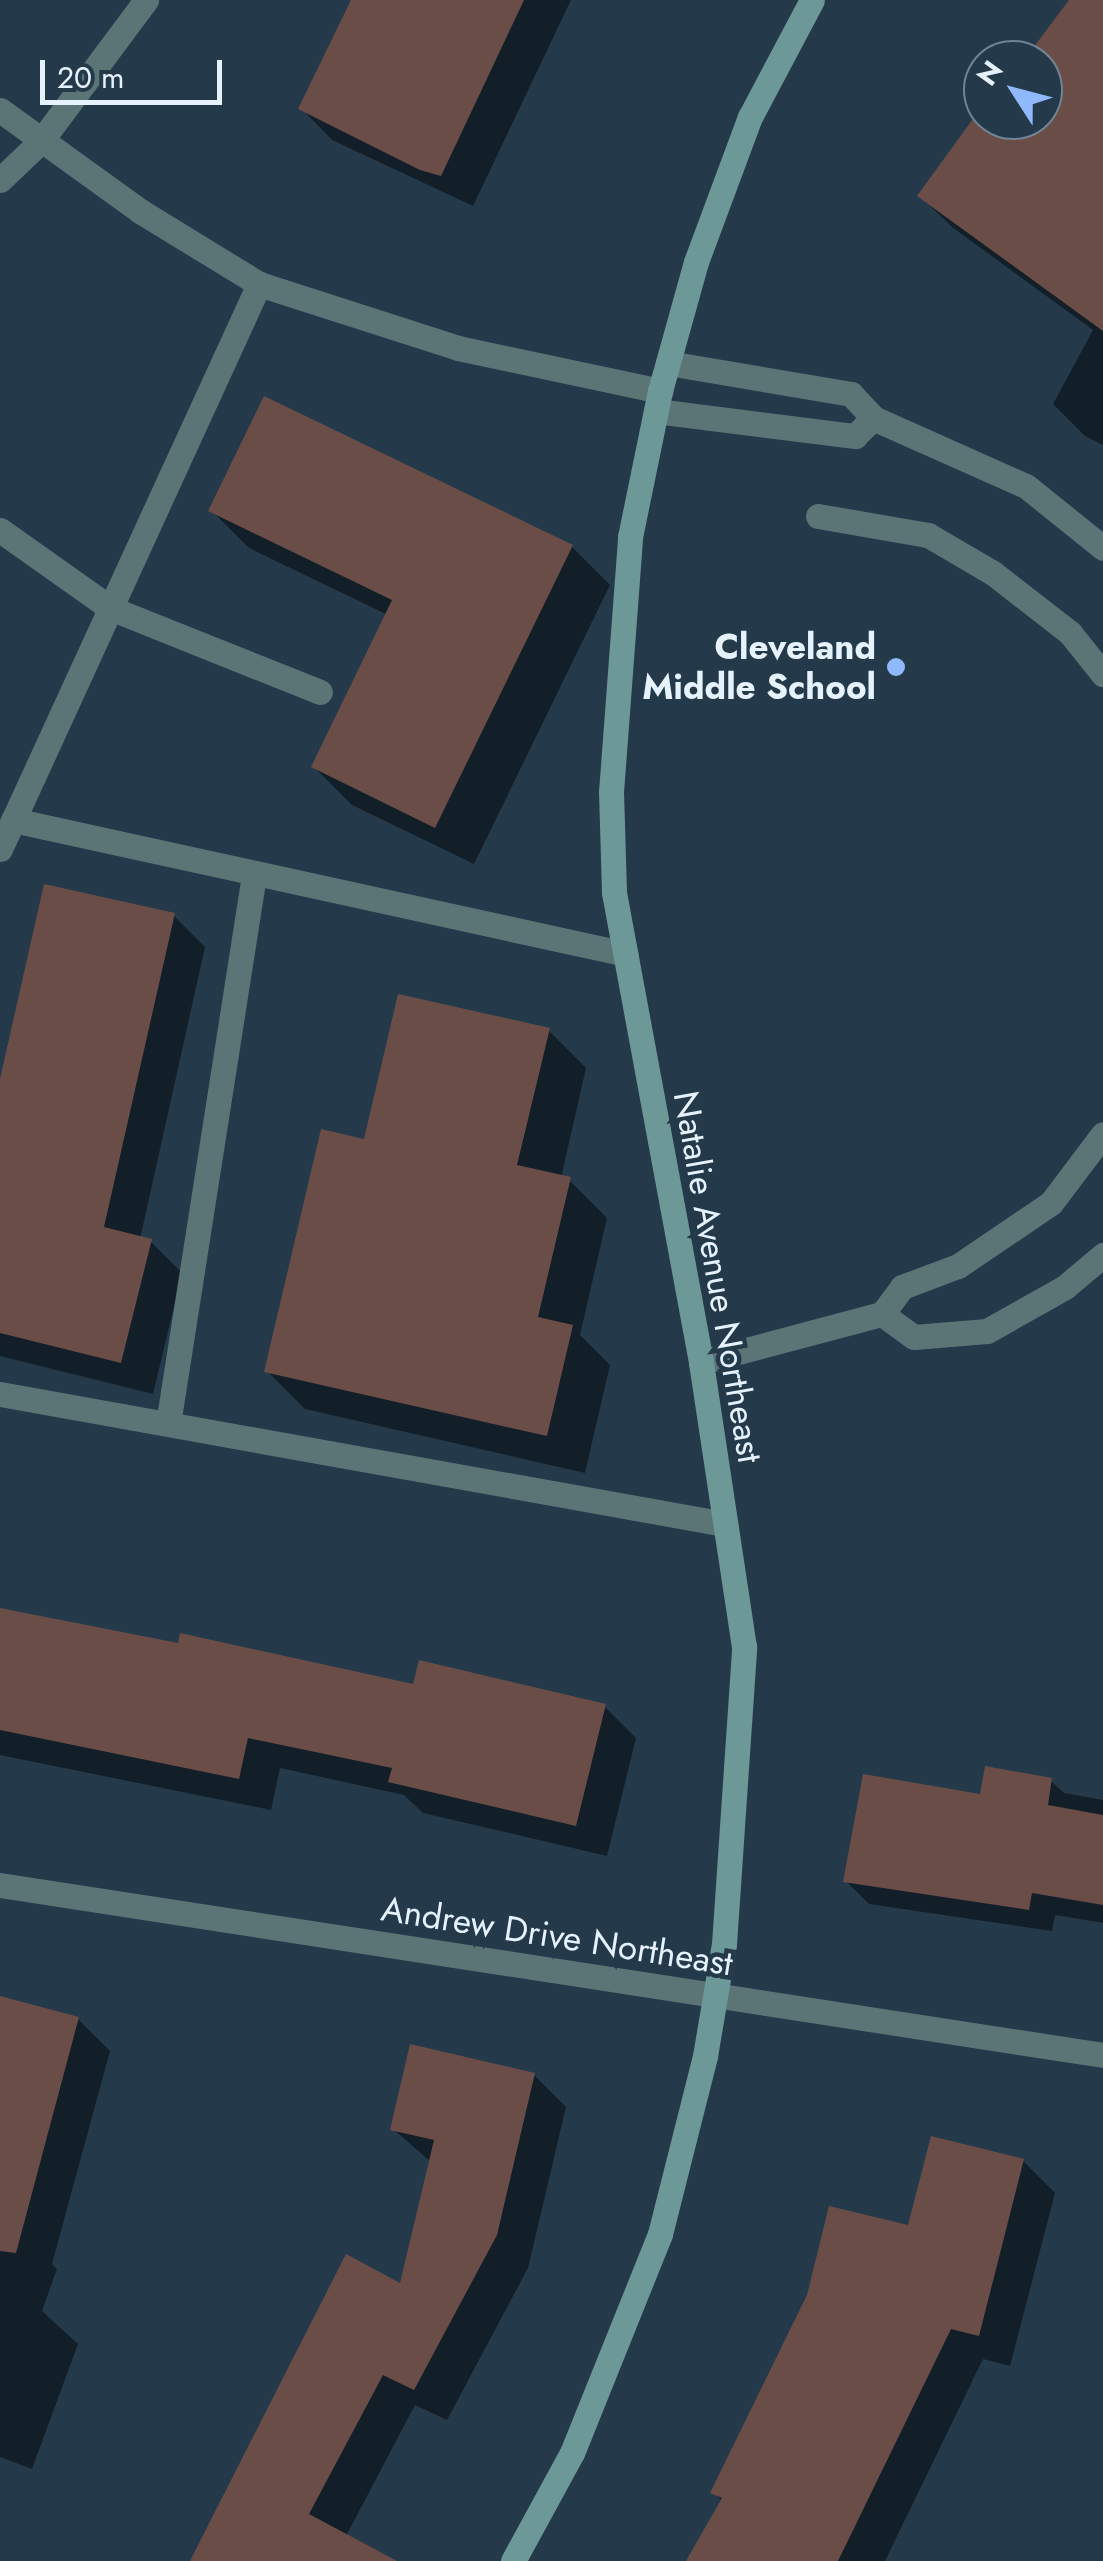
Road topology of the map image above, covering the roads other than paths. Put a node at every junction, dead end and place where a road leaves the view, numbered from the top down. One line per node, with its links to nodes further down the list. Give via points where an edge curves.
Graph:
1 (146, 0): 4 (street)
2 (812, 0): 7 (street, Natalie Avenue Northeast, via 750,116 696,262)
3 (0, 110): 4 (street)
4 (41, 141): 5 (street); 6 (street)
5 (0, 180)
6 (259, 284): 8 (street, via 458,348); 13 (street)
7 (668, 363): 8 (street, Natalie Avenue Northeast); 9 (street, via 852,394)
8 (658, 401): 9 (street, via 855,436); 19 (street, Natalie Avenue Northeast, via 630,536 612,773 614,892)
9 (873, 418): 12 (street, via 1026,486)
10 (818, 516): 14 (street, via 928,535 993,573 1070,633)
11 (0, 530): 13 (street)
12 (1103, 548)
13 (110, 608): 15 (street); 16 (street)
14 (1103, 674)
15 (320, 692)
16 (13, 820): 17 (street); 18 (street)
17 (0, 849)
18 (254, 875): 19 (street); 25 (street)
19 (626, 954): 23 (street, Natalie Avenue Northeast)
20 (1103, 1134): 22 (street, via 1051,1204 958,1266 902,1287)
21 (1103, 1255): 22 (street, via 1065,1287 987,1331 914,1337)
22 (882, 1314): 23 (street)
23 (701, 1362): 26 (street, Natalie Avenue Northeast)
24 (0, 1394): 25 (street)
25 (168, 1424): 26 (street)
26 (725, 1524): 28 (street, Natalie Avenue Northeast, via 744,1647)
27 (0, 1885): 28 (street, Andrew Drive Northeast)
28 (716, 1996): 29 (street, Andrew Drive Northeast); 30 (street, Natalie Avenue Northeast, via 660,2234 572,2453)
29 (1103, 2055)
30 (513, 2561)

